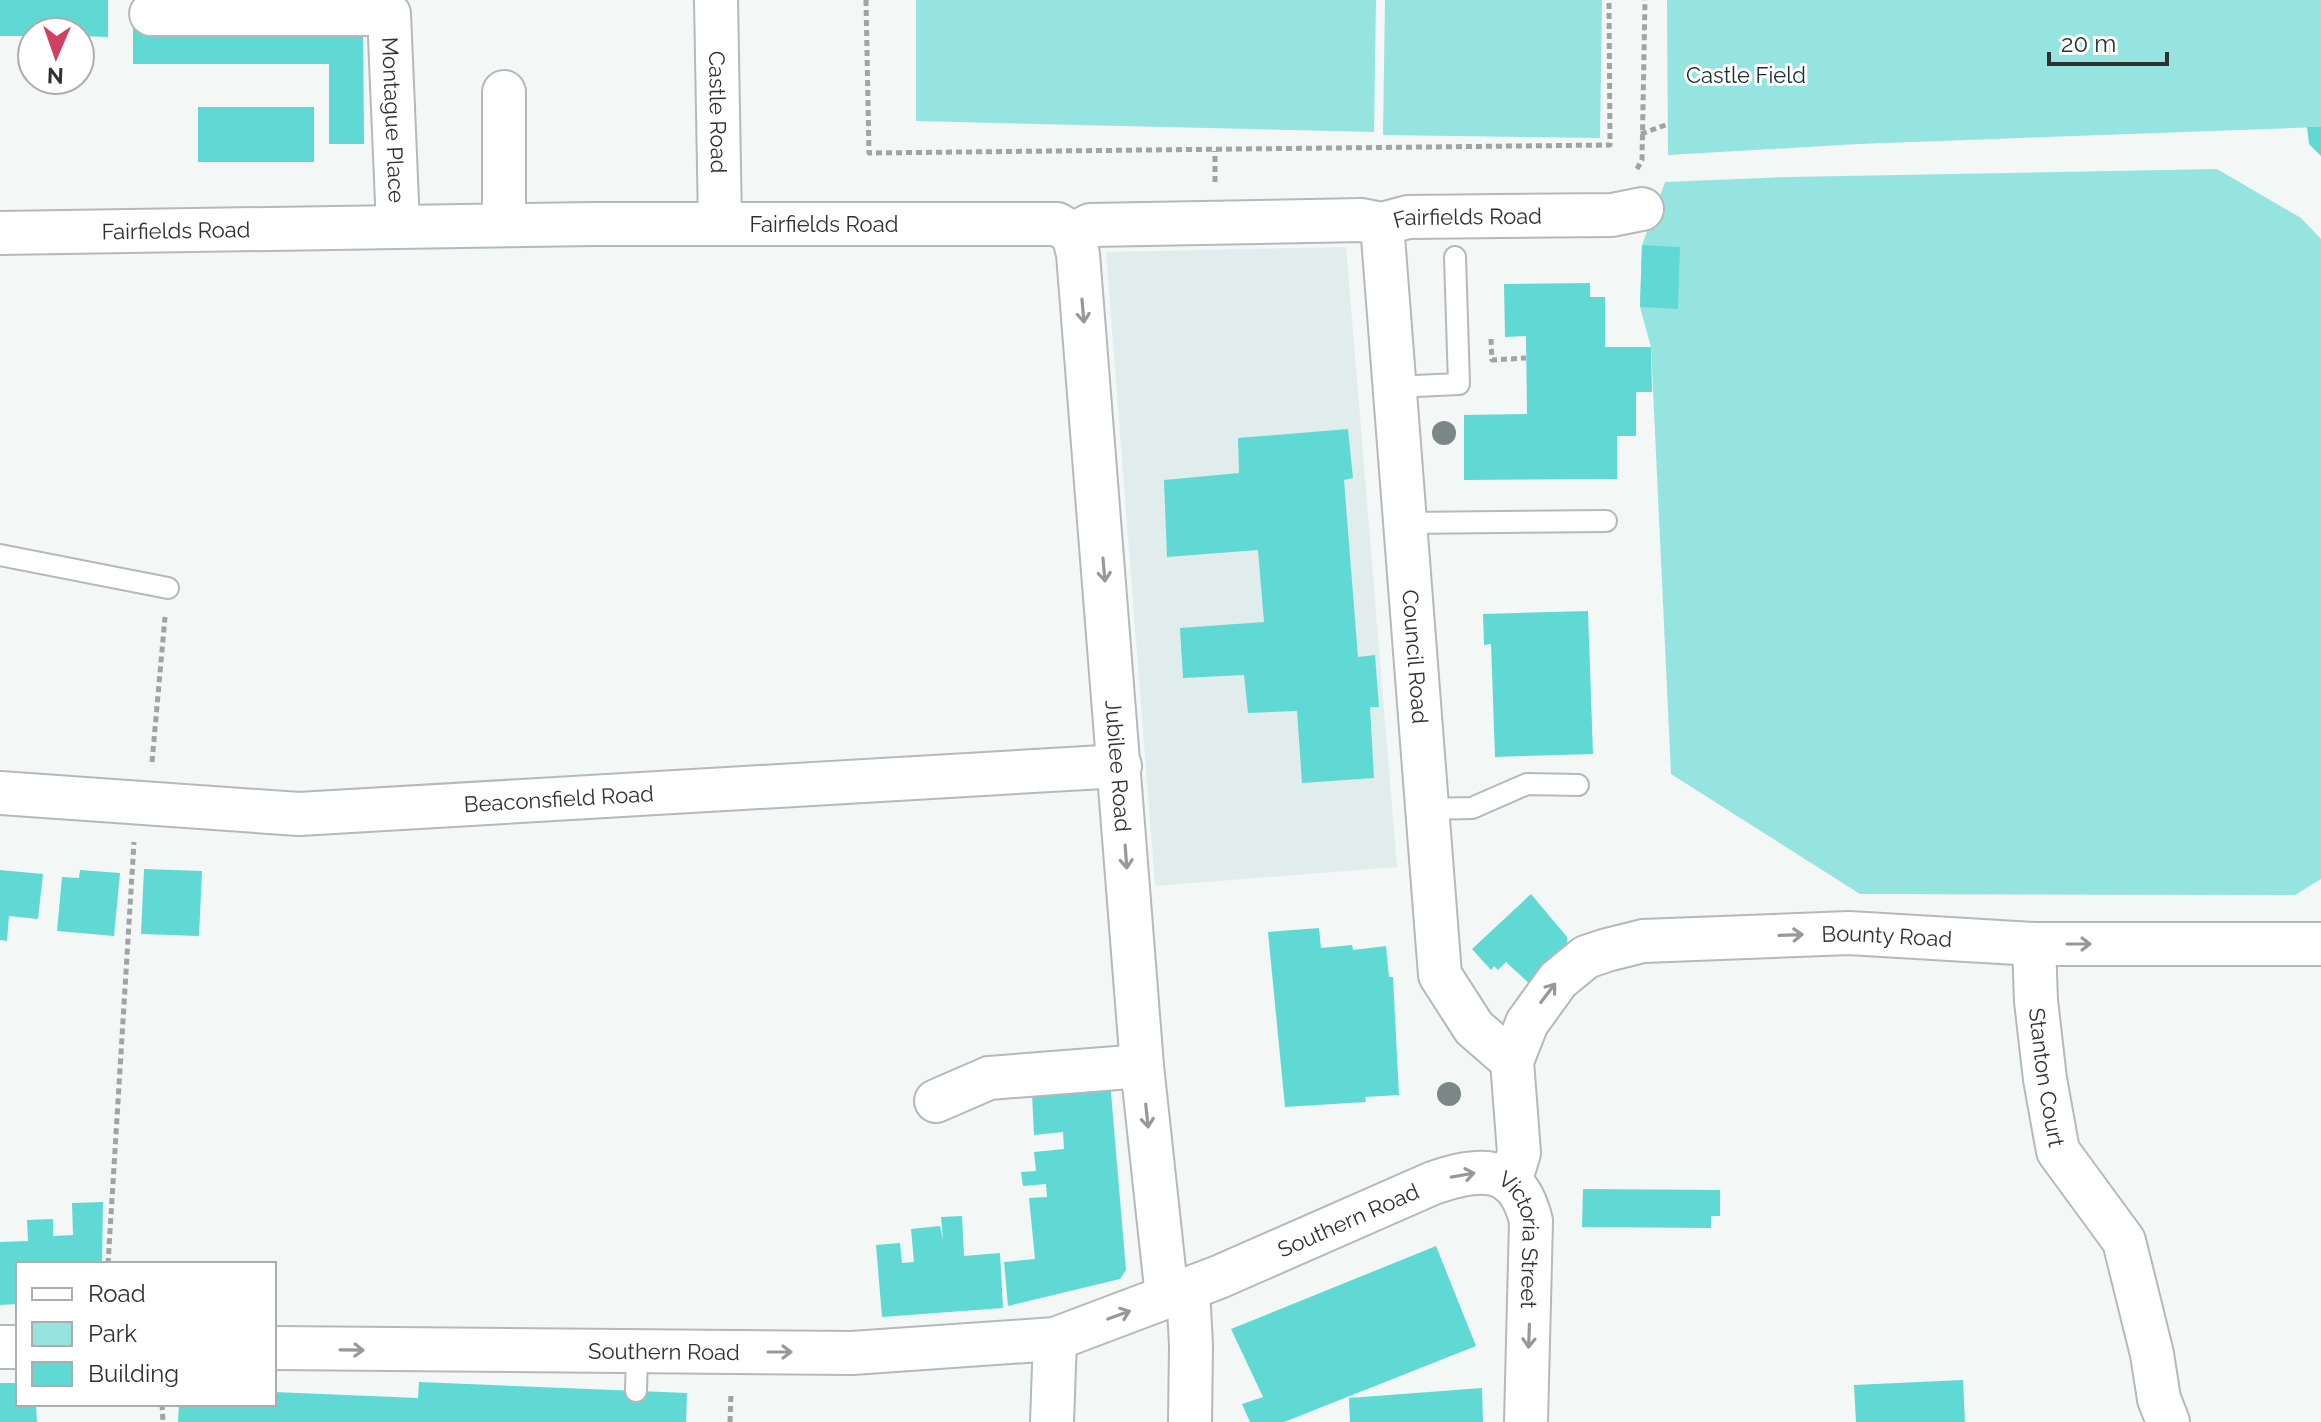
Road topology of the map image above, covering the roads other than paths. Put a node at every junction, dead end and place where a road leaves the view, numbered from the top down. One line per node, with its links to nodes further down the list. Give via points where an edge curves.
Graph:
1 (716, 0): 5 (street, Castle Road)
2 (151, 14): 8 (street, Montague Place, via 389,14)
3 (504, 92): 7 (street)
4 (1627, 212): 6 (street, Fairfields Road, via 1408,217)
5 (720, 223): 7 (street, Fairfields Road); 10 (street, Fairfields Road, via 1057,224)
6 (1382, 224): 10 (street, Fairfields Road, via 1362,220 1090,225); 12 (street, Council Road)
7 (504, 225): 8 (street, Fairfields Road)
8 (398, 226): 9 (street, Fairfields Road)
9 (0, 233)
10 (1073, 234): 17 (street, Jubilee Road, one-way to 17)
11 (1455, 257): 12 (lane, via 1459,384)
12 (1394, 387): 14 (street, Council Road)
13 (1606, 521): 14 (lane)
14 (1405, 523): 20 (street, Council Road)
15 (0, 555): 16 (lane)
16 (168, 588)
17 (1120, 766): 19 (street, Beaconsfield Road, via 299,814); 24 (street, Jubilee Road, one-way to 24)
18 (1578, 785): 20 (lane, via 1527,784 1472,808)
19 (0, 793)
20 (1427, 809): 23 (street, Council Road, via 1440,975 1474,1028)
21 (2034, 944): 22 (street, Bounty Road, one-way to 22); 23 (street, Bounty Road, one-way to 21, via 1527,1023 1558,980 1586,957 1643,941 1849,933); 33 (street, Stanton Court, via 2040,1032 2058,1151 2124,1241)
22 (2321, 944)
23 (1512, 1061): 26 (street, Victoria Street, via 1519,1153)
24 (1142, 1066): 25 (street, via 989,1078); 27 (street, Jubilee Road, one-way to 27)
25 (936, 1101)
26 (1510, 1182): 27 (street, Southern Road, one-way to 26, via 1458,1174 1482,1172); 32 (street, Victoria Street, one-way to 32, via 1524,1195 1531,1221)
27 (1177, 1293): 28 (street, Southern Road, one-way to 27); 31 (street, via 1191,1345)
28 (1055, 1339): 29 (street, Southern Road, one-way to 28, via 636,1371); 30 (street)
29 (276, 1348)
30 (1052, 1422)
31 (1190, 1422)
32 (1526, 1422)
33 (2168, 1422)

